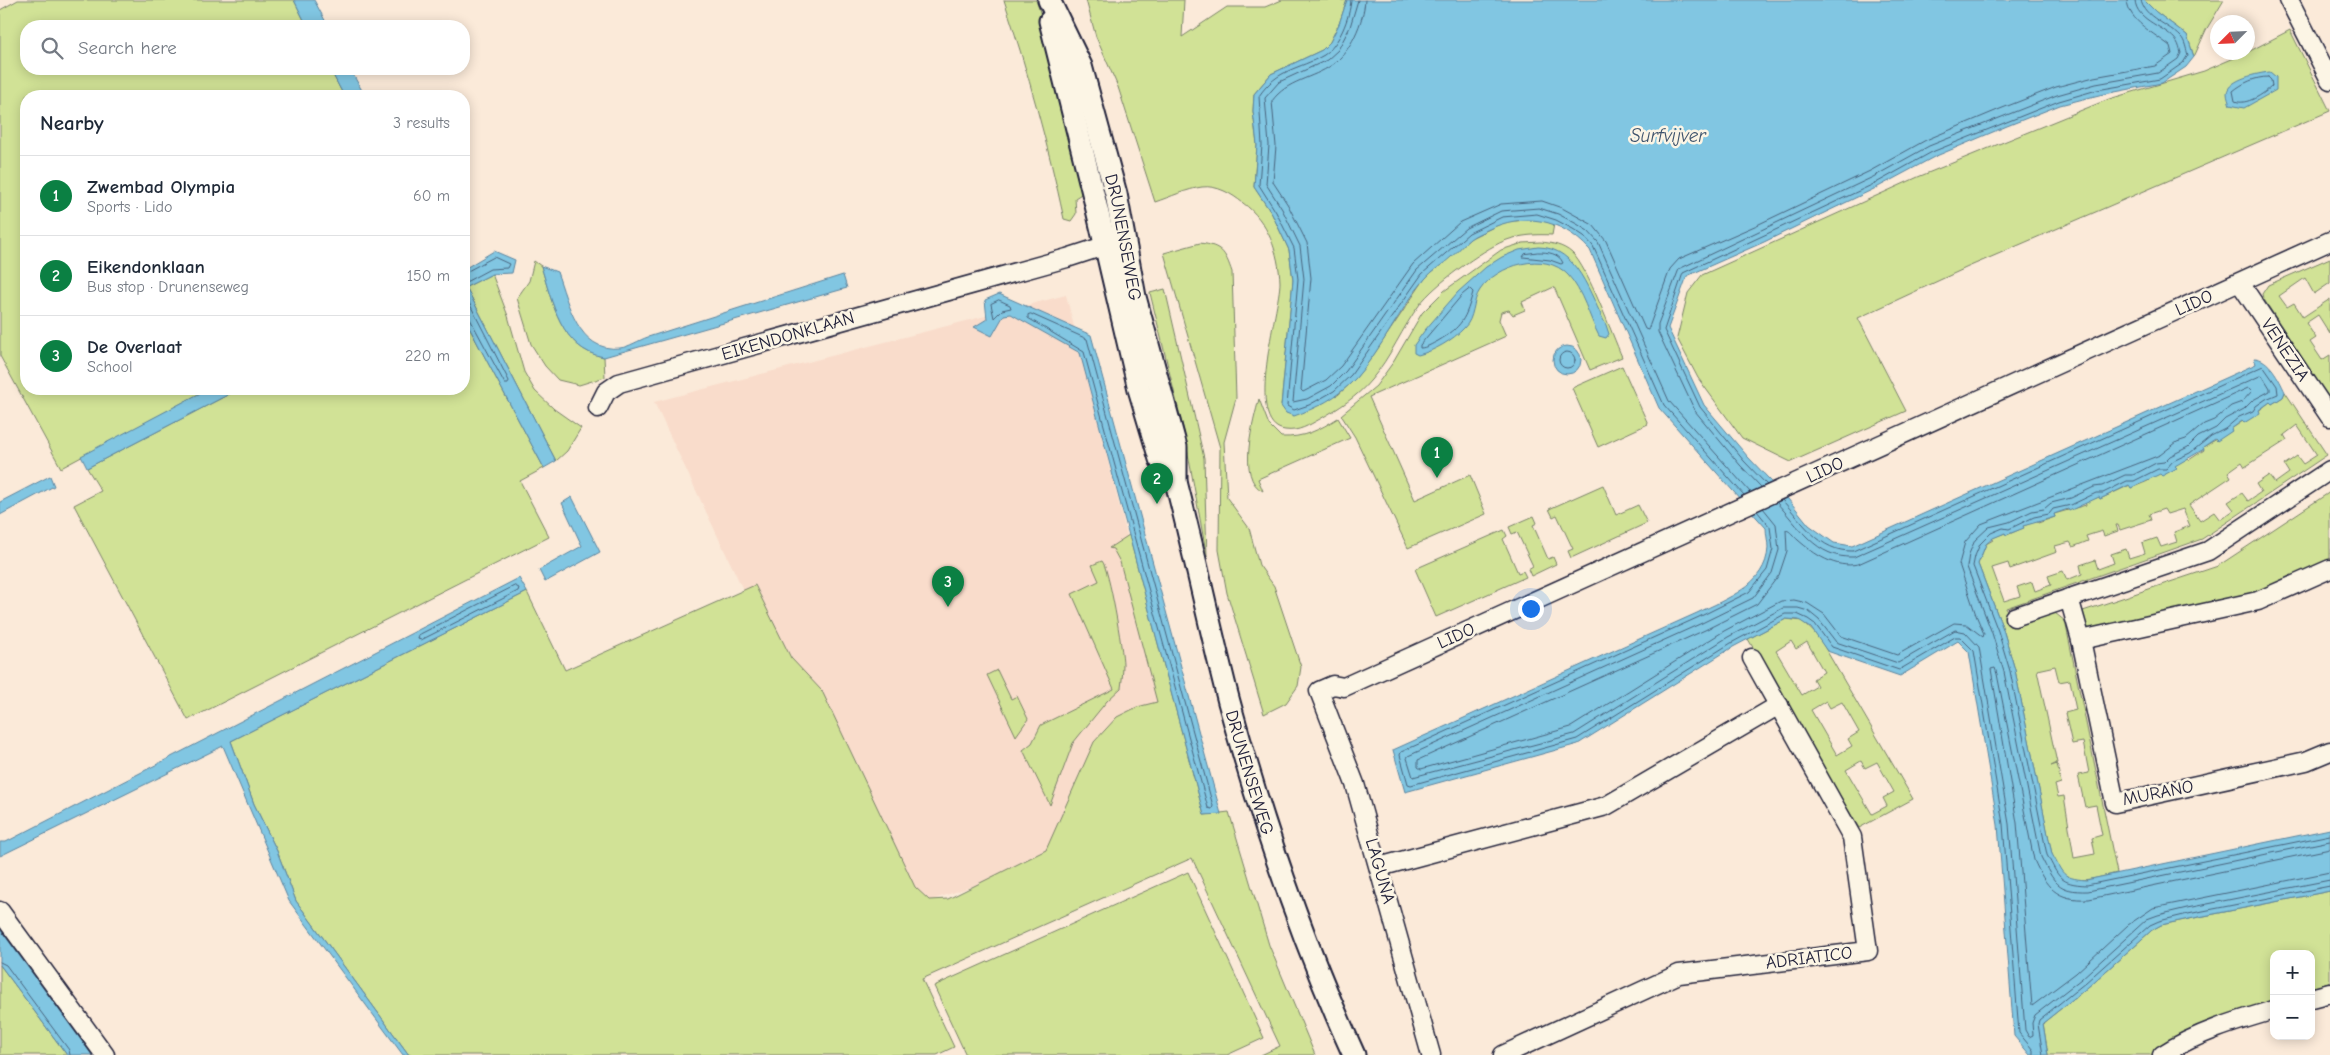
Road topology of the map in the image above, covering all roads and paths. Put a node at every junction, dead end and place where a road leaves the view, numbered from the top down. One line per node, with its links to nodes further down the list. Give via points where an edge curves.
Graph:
1 (1047, 0): 5 (street, DRUNENSEWEG, via 1081,66 1116,194); 6 (street, DRUNENSEWEG)
2 (2289, 0): 3 (street)
3 (2330, 80)
4 (2330, 241): 7 (street, LIDO)
5 (1126, 244): 6 (street); 11 (street, DRUNENSEWEG, via 1135,297 1176,447)
6 (1104, 246): 8 (street, EIKENDONKLAAN, via 619,383 606,392); 11 (street, DRUNENSEWEG, via 1139,389 1160,459)
7 (2240, 283): 9 (street, VENEZIA); 17 (street, LIDO, via 1344,687 1333,686)
8 (598, 408)
9 (2330, 417)
10 (2330, 470): 13 (street, via 2208,551)
11 (1176, 482): 26 (street, DRUNENSEWEG, via 1229,702 1256,796 1331,1005)
12 (2330, 569): 15 (street, via 2258,601)
13 (2069, 598): 14 (street); 15 (street, MURANO)
14 (2014, 617)
15 (2081, 640): 19 (street, MURANO, via 2115,803 2306,761)
16 (1752, 658): 18 (street, ADRIATICO)
17 (1319, 691): 20 (street, LAGUNA, via 1355,784)
18 (1779, 706): 20 (street, via 1606,806); 28 (street, ADRIATICO, via 1852,837 1868,951 1680,974)
19 (2330, 751)
20 (1379, 867): 27 (street, LAGUNA)
21 (0, 910): 25 (street)
22 (2330, 992): 23 (street)
23 (2315, 997)
24 (2270, 1011): 29 (street, via 2227,1025)
25 (105, 1055)
26 (1354, 1055)
27 (1431, 1055)
28 (1503, 1055)
29 (2162, 1055)

